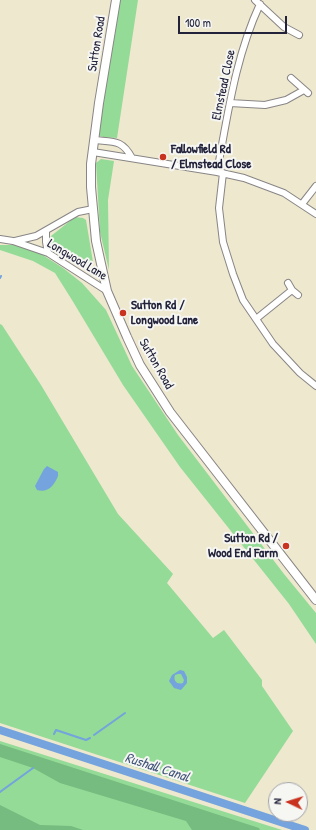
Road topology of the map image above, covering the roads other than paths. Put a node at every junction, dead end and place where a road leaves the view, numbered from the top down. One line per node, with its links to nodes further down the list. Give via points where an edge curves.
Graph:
1 (116, 0): 6 (main road, Sutton Road)
2 (258, 2): 3 (street, via 284,27); 5 (street, Elmstead Close, via 236,72)
3 (299, 35)
4 (290, 78): 5 (street, via 306,92 265,106)
5 (230, 103): 9 (street, Elmstead Close)
6 (94, 140): 7 (main road, Sutton Road); 8 (street, via 120,143)
7 (92, 152): 8 (street); 12 (main road, Sutton Road)
8 (132, 158): 9 (street)
9 (220, 173): 11 (street, via 244,178 284,193); 22 (street, Elmstead Close, via 219,208 224,242 243,300)
10 (316, 186): 11 (street)
11 (302, 204): 13 (street)
12 (93, 209): 14 (street, Longwood Lane, via 78,212); 20 (main road, Sutton Road, via 96,241)
13 (316, 214)
14 (46, 231): 16 (street, Longwood Lane); 17 (street)
15 (0, 239): 16 (street, Longwood Lane)
16 (13, 241): 17 (street, Longwood Lane)
17 (48, 253): 20 (street, Longwood Lane)
18 (288, 283): 19 (street)
19 (292, 290): 21 (street); 22 (street)
20 (107, 291): 24 (main road, Sutton Road, via 140,365 170,412)
21 (298, 295)
22 (256, 319): 23 (street, Elmstead Close, via 273,344)
23 (316, 386)
24 (316, 600)

